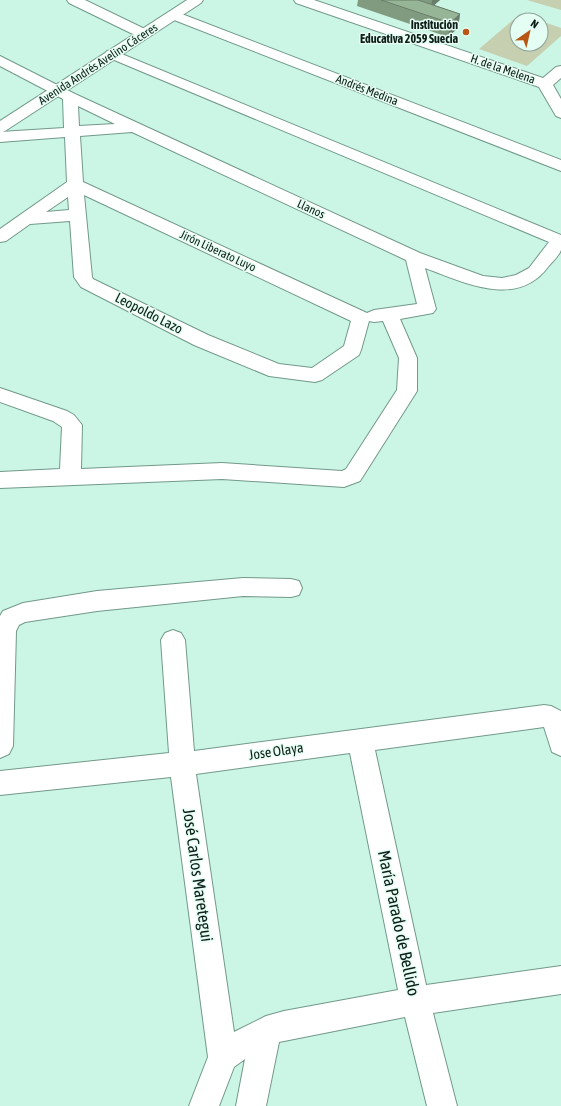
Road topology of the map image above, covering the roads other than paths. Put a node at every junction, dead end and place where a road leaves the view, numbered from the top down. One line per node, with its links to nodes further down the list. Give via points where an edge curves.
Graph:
1 (74, 0): 5 (street)
2 (196, 0): 4 (street, Avenida Andrés Avelino Cáceres)
3 (301, 0): 9 (street, H. de la Melena)
4 (174, 14): 5 (street, Avenida Andrés Avelino Cáceres); 16 (street, Andrés Medina)
5 (144, 34): 6 (street, Avenida Andrés Avelino Cáceres)
6 (112, 54): 10 (street, Avenida Andrés Avelino Cáceres); 21 (street)
7 (0, 60): 10 (street, Llanos)
8 (561, 70): 9 (street)
9 (545, 84): 11 (street)
10 (63, 94): 12 (street, Llanos); 13 (street, Avenida Andrés Avelino Cáceres); 14 (street, Leopoldo Lazo)
11 (561, 113)
12 (134, 127): 14 (street); 22 (street, Llanos)
13 (0, 128)
14 (71, 133): 15 (street); 17 (street, Leopoldo Lazo)
15 (0, 137)
16 (561, 166)
17 (75, 184): 18 (street, Leopoldo Lazo); 19 (street); 24 (street, Jirón Liberato Luyo)
18 (78, 215): 19 (street); 24 (street, Leopoldo Lazo, via 83,277 87,282 201,340 276,371 315,375 352,350)
19 (26, 219): 20 (street)
20 (0, 237)
21 (560, 241): 22 (street, Llanos, via 535,272 521,280 502,284 481,282)
22 (414, 257): 23 (street, via 427,309)
23 (389, 314): 24 (street); 28 (street, via 408,358 407,391 350,478 222,471)
24 (361, 318)
25 (0, 395): 27 (street, via 60,416)
26 (0, 410): 27 (street)
27 (72, 425): 28 (street)
28 (70, 477): 29 (street)
29 (0, 480)
30 (291, 588): 34 (street, via 243,586 97,601 23,613 11,618 4,630)
31 (173, 640): 35 (street, José Carlos Maretegui)
32 (360, 740): 33 (street, Jose Olaya, via 544,716 551,717 554,721); 35 (street, Jose Olaya); 38 (street, María Parado de Bellido)
33 (561, 744)
34 (0, 746)
35 (182, 764): 36 (street, Jose Olaya); 40 (street, José Carlos Maretegui)
36 (0, 783)
37 (561, 980): 38 (street)
38 (415, 1001): 39 (street); 43 (street, María Parado de Bellido)
39 (266, 1031): 40 (street, via 250,1038); 42 (street)
40 (223, 1057): 41 (street, José Carlos Maretegui)
41 (204, 1106)
42 (251, 1106)
43 (442, 1106)

